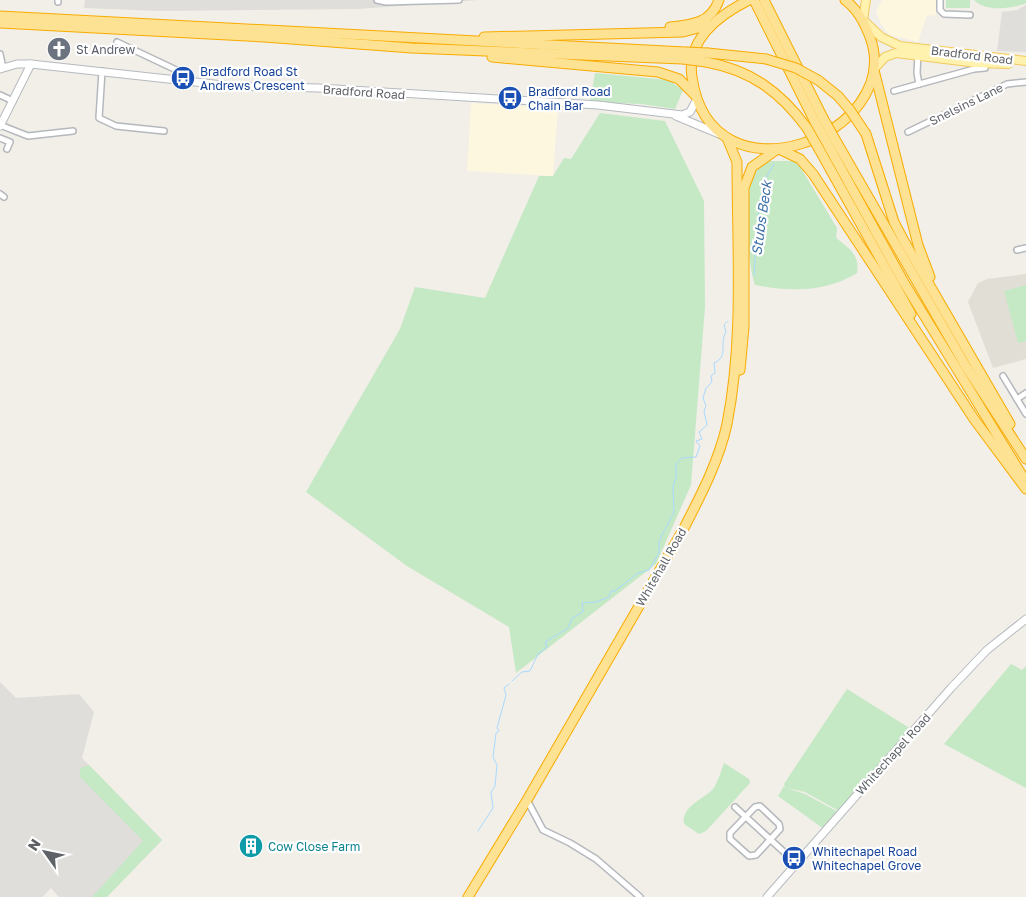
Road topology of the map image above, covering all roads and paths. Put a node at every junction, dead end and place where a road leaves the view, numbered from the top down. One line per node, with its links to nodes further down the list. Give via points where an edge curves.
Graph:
1 (377, 0): 2 (street)
2 (459, 0)
3 (719, 0): 14 (highway, via 713,13 702,22)
4 (725, 0): 13 (highway)
5 (749, 0): 13 (highway)
6 (845, 0): 12 (highway)
7 (866, 0): 12 (main road)
8 (940, 0): 10 (street, via 940,10 944,14)
9 (760, 3): 42 (highway, bridge, via 819,120)
10 (970, 15)
11 (0, 21): 15 (highway); 17 (highway)
12 (864, 21): 18 (main road, Bradford Road, via 884,40); 26 (highway, via 874,49)
13 (714, 22): 14 (highway, via 689,32); 33 (highway, via 700,40 693,57 691,74)
14 (627, 32): 15 (highway, via 500,35)
15 (460, 40): 20 (highway)
16 (117, 42): 28 (street, via 189,76)
17 (412, 48): 20 (highway); 33 (highway, via 658,72 679,79)
18 (918, 52): 22 (main road, Bradford Road, via 977,63); 26 (main road, Bradford Road, via 892,53); 30 (street, Bradford Road)
19 (0, 54): 24 (street)
20 (684, 55): 21 (highway, bridge)
21 (707, 57): 42 (highway, bridge, via 764,83); 47 (highway, bridge, via 766,58 796,68 838,96 866,134 894,222)
22 (1026, 62)
23 (31, 64): 24 (street, Bradford Road); 27 (street, Bradford Road); 34 (street)
24 (1, 68)
25 (985, 68): 30 (street, Bradford Road)
26 (874, 69): 44 (highway, via 866,96 845,120 805,142); 47 (highway, via 918,245 926,268)
27 (102, 71): 28 (street, Bradford Road); 38 (street, via 99,118 116,126)
28 (193, 82): 35 (street, Bradford Road, via 598,105)
29 (1026, 82): 39 (street, Snelsins Lane, via 1006,84)
30 (919, 84): 31 (street, Bradford Road)
31 (894, 91)
32 (0, 95): 34 (street)
33 (696, 97): 35 (street, Bradford Road, via 693,109 688,113); 40 (highway, via 707,120)
34 (12, 101): 36 (street)
35 (670, 114): 40 (street, Bradford Road)
36 (0, 125): 37 (street, via 28,136)
37 (73, 131)
38 (164, 131)
39 (908, 132)
40 (726, 137): 44 (highway, via 743,146); 53 (highway, Whitehall Road, via 737,162 737,347)
41 (0, 138): 43 (street, via 10,142)
42 (827, 145): 48 (highway); 55 (highway); 56 (highway, via 903,281)
43 (7, 149)
44 (777, 149): 48 (highway, via 797,157 813,174); 53 (highway, via 752,167 744,188 743,349)
45 (1026, 248): 46 (street)
46 (1017, 250)
47 (964, 343): 54 (highway)
48 (933, 353): 57 (highway, via 974,419)
49 (1003, 376): 51 (street)
50 (1026, 393): 51 (street)
51 (1017, 399): 52 (street)
52 (1026, 414)
53 (727, 426): 59 (highway, Whitehall Road, via 683,530)
54 (1026, 452)
55 (1026, 459)
56 (1026, 481)
57 (1026, 489)
58 (1026, 619): 63 (street, Whitechapel Road, via 987,650 951,688)
59 (527, 800): 64 (highway, Whitehall Road); 65 (street, via 542,830 596,859)
60 (735, 807): 61 (street)
61 (746, 817): 62 (street); 62 (street, via 760,806 779,824 780,829); 62 (street, via 730,833 730,839 749,856 756,855)
62 (770, 839): 63 (street)
63 (796, 863): 66 (street, Whitechapel Road)
64 (468, 897)
65 (640, 897)
66 (768, 897)

